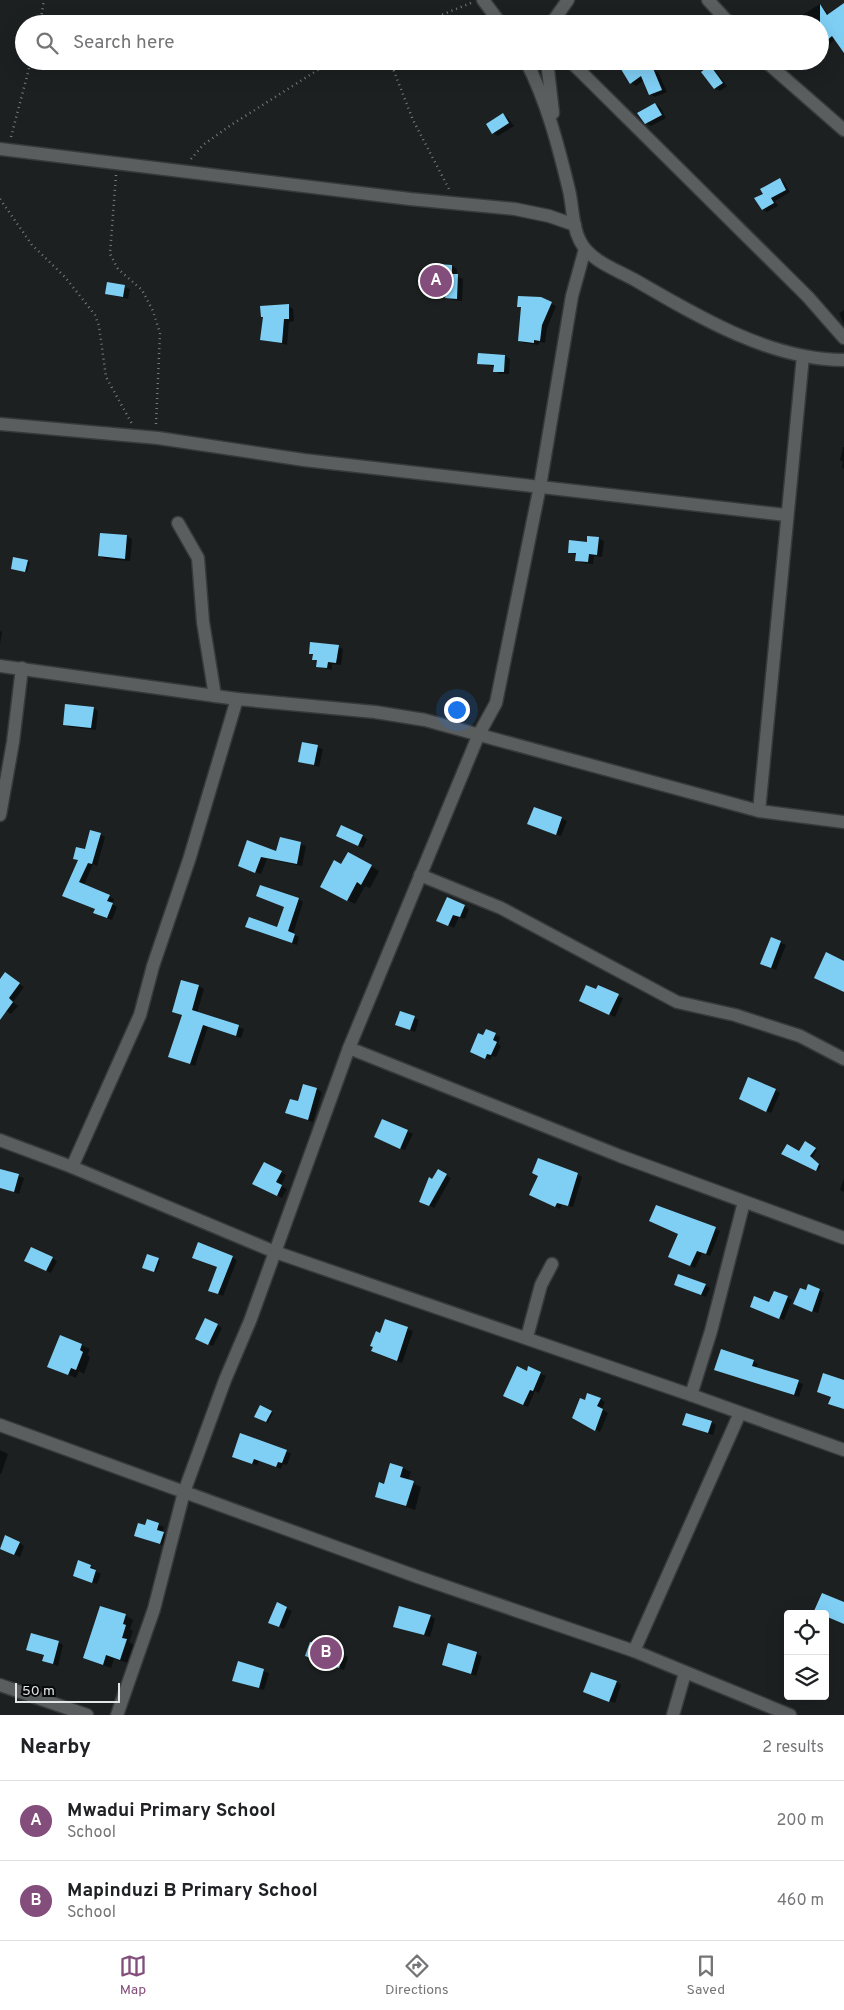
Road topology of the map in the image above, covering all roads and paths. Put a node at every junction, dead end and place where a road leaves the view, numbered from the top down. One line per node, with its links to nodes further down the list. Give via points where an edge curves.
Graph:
1 (44, 0): 5 (path)
2 (568, 0): 8 (street)
3 (708, 0): 9 (street)
4 (477, 2): 6 (path); 7 (street)
5 (42, 15)
6 (443, 15)
7 (491, 15)
8 (557, 15)
9 (722, 15)
10 (28, 70): 19 (path)
11 (317, 70): 21 (path, via 210,139)
12 (394, 70): 23 (path, via 413,120)
13 (530, 70): 18 (street)
14 (548, 70): 18 (street)
15 (579, 70): 26 (street, via 808,297)
16 (775, 70): 17 (street)
17 (844, 130)
18 (556, 135): 24 (street)
19 (4, 150): 20 (street)
20 (117, 163): 21 (street); 31 (path, via 110,254 118,269 144,293 160,333)
21 (183, 170): 23 (street)
22 (0, 199): 30 (path, via 32,245 95,315 106,377 129,416)
23 (456, 203): 24 (street, via 515,209)
24 (575, 225): 25 (street)
25 (585, 249): 27 (street, via 701,318 738,335); 32 (street, via 572,296)
26 (844, 338)
27 (803, 356): 28 (street); 33 (street)
28 (844, 360)
29 (0, 424): 30 (street)
30 (137, 437): 31 (street)
31 (158, 438): 32 (street, via 304,460)
32 (540, 486): 33 (street); 39 (street, via 496,702)
33 (786, 515): 40 (street)
34 (178, 523): 37 (street, via 198,558 204,630)
35 (0, 666): 36 (street)
36 (22, 668): 37 (street); 41 (street)
37 (215, 696): 38 (street)
38 (237, 699): 39 (street, via 375,712 425,720); 47 (street, via 140,1015)
39 (479, 734): 40 (street); 43 (street)
40 (759, 811): 42 (street)
41 (0, 815)
42 (844, 822)
43 (420, 875): 44 (street); 45 (street, via 501,908 677,1002 735,1015 800,1036)
44 (349, 1048): 48 (street); 50 (street)
45 (844, 1059)
46 (0, 1140): 47 (street)
47 (72, 1168): 50 (street)
48 (744, 1202): 49 (street); 53 (street)
49 (844, 1238)
50 (275, 1252): 52 (street); 57 (street)
51 (552, 1264): 52 (street, via 542,1285)
52 (527, 1337): 53 (street)
53 (691, 1395): 54 (street)
54 (740, 1413): 56 (street); 58 (street)
55 (0, 1425): 57 (street)
56 (844, 1450)
57 (184, 1492): 58 (street); 62 (street, via 154,1609)
58 (634, 1651): 59 (street)
59 (685, 1673): 63 (street); 64 (street)
60 (0, 1685): 61 (street)
61 (87, 1715)
62 (117, 1715)
63 (673, 1715)
64 (790, 1715)

